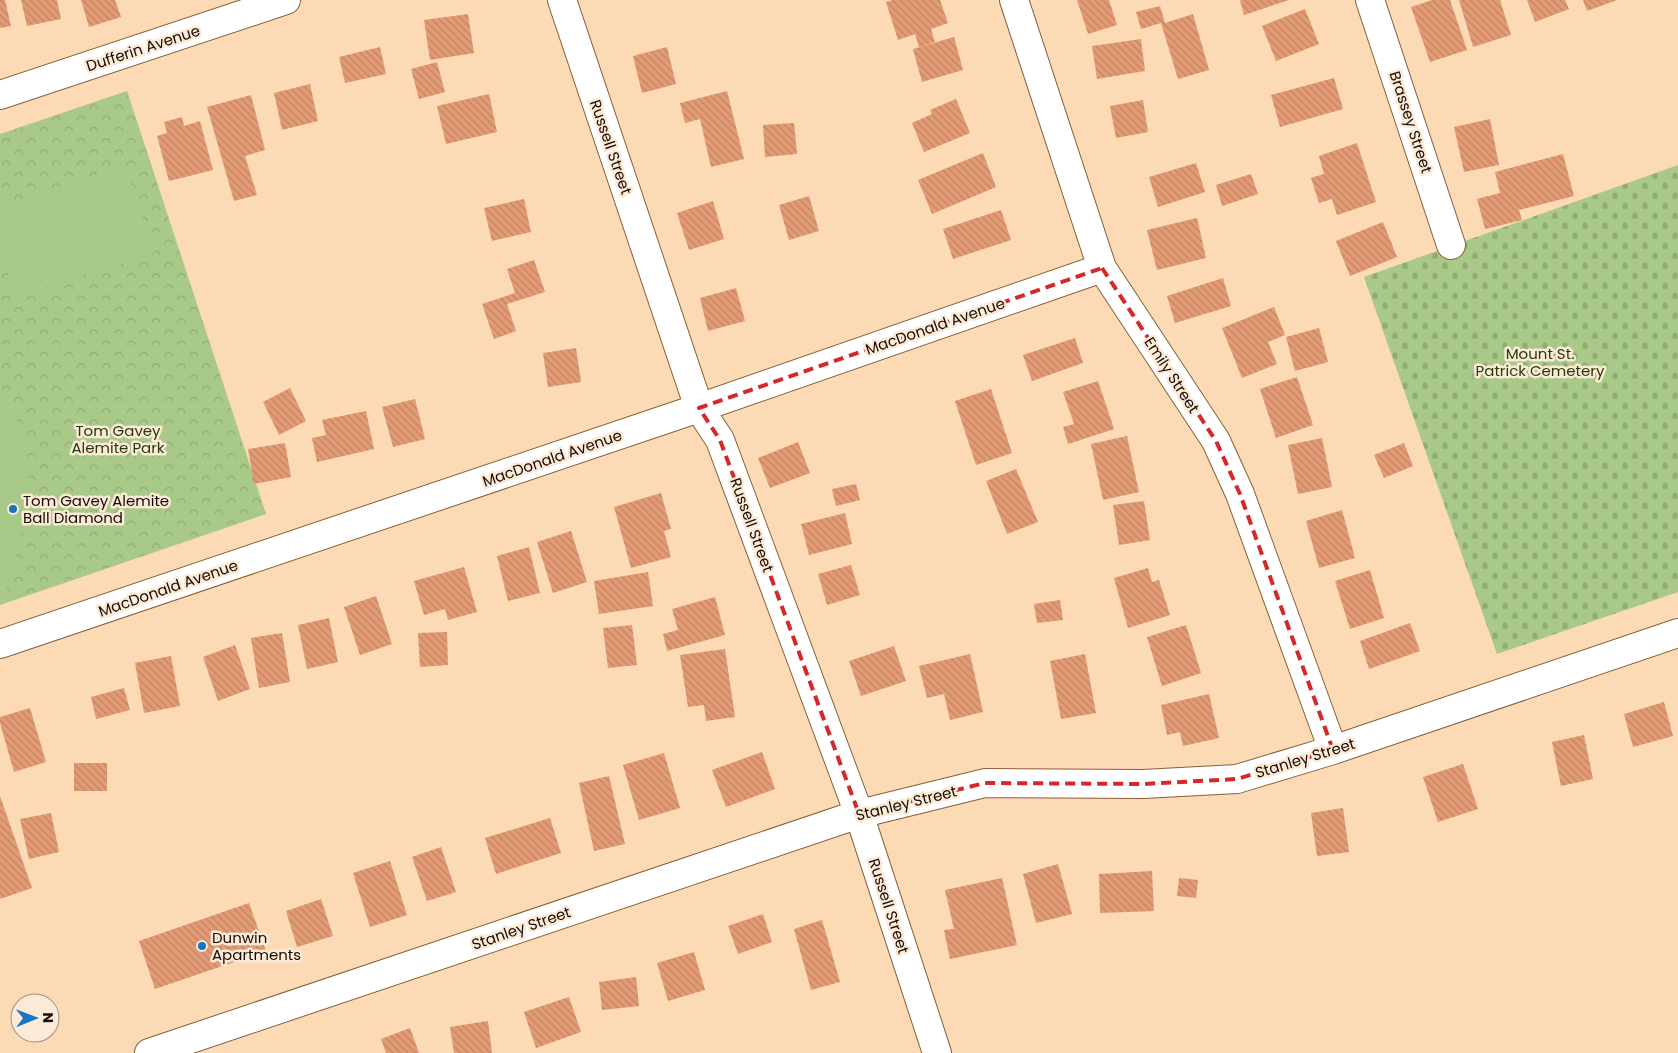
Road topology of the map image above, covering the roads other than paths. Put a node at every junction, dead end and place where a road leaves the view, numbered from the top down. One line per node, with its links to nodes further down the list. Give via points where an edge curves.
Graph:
1 (286, 0): 5 (street, Dufferin Avenue)
2 (562, 0): 8 (street, Russell Street)
3 (1014, 0): 7 (street, Emily Street)
4 (1370, 0): 6 (street, Brassey Street)
5 (0, 95)
6 (1451, 245)
7 (1102, 268): 8 (street, MacDonald Avenue); 11 (street, Emily Street, via 1216,441 1240,494)
8 (699, 408): 10 (street, MacDonald Avenue); 12 (street, Russell Street, via 720,440)
9 (1678, 633): 11 (street, Stanley Street)
10 (0, 644)
11 (1333, 750): 12 (street, Stanley Street, via 1237,779 1143,784 985,783)
12 (859, 814): 13 (street, Stanley Street); 14 (street, Russell Street)
13 (149, 1053)
14 (938, 1053)

